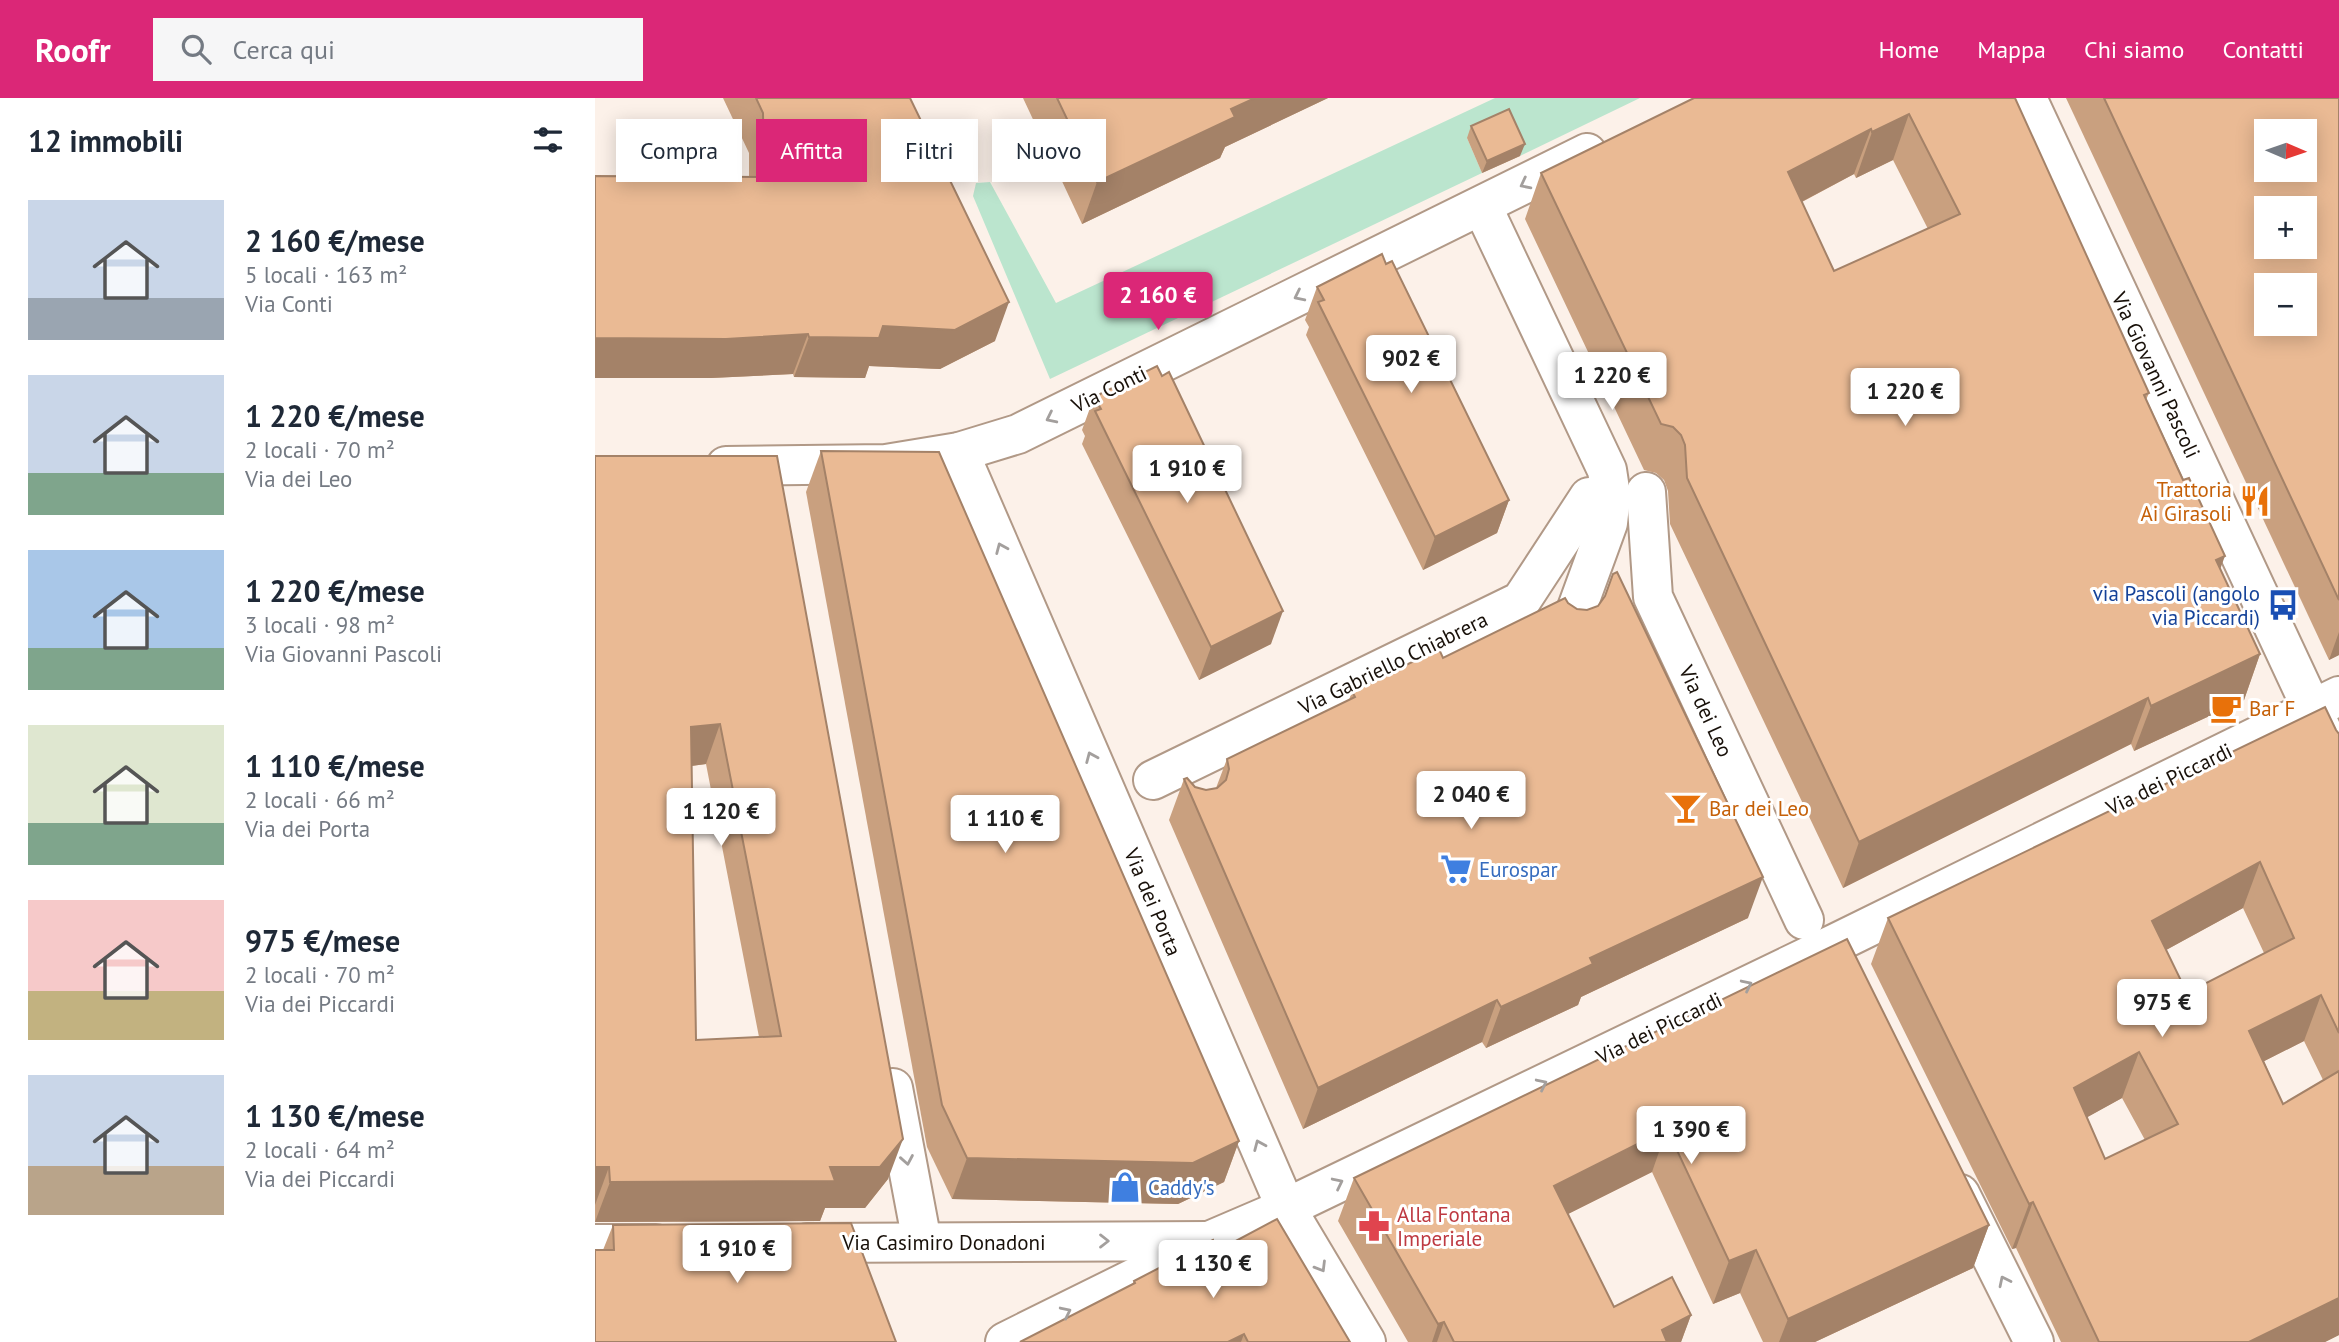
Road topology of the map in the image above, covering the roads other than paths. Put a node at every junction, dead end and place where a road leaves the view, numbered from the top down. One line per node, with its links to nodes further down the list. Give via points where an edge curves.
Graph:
1 (2027, 98): 9 (street, Via Giovanni Pascoli)
2 (1612, 140): 3 (street, Via Conti, one-way to 3)
3 (1482, 206): 4 (street, Via Conti, one-way to 4, via 1018,434); 8 (street, via 1607,470 1611,496 1608,523)
4 (960, 452): 5 (street, Via Conti, via 781,480); 12 (street, Via dei Porta, one-way to 4)
5 (687, 466)
6 (1646, 492): 14 (street, Via dei Leo, via 1653,597)
7 (1589, 497): 11 (street, Via Gabriello Chiabrera, via 1521,601)
8 (1569, 630)
9 (2325, 702): 10 (street, Via Giovanni Pascoli); 17 (street, Via dei Piccardi, one-way to 9, via 1842,955)
10 (2339, 767)
11 (1153, 780): 12 (street, Via Gabriello Chiabrera); 13 (street, via 1165,781)
12 (1109, 799): 17 (street, Via dei Porta, one-way to 12)
13 (1187, 799)
14 (1804, 920)
15 (887, 1052): 19 (street, one-way to 19)
16 (1947, 1167): 25 (street, one-way to 16)
17 (1286, 1208): 18 (street, Via dei Piccardi); 24 (street, Via dei Porta, one-way to 24)
18 (1209, 1241): 19 (street, Via Casimiro Donadoni, one-way to 18); 23 (street, Via dei Piccardi, one-way to 18)
19 (922, 1242): 20 (street, Via Casimiro Donadoni)
20 (776, 1243)
21 (595, 1244): 22 (street)
22 (693, 1244)
23 (1005, 1342)
24 (1366, 1342)
25 (2034, 1342)

